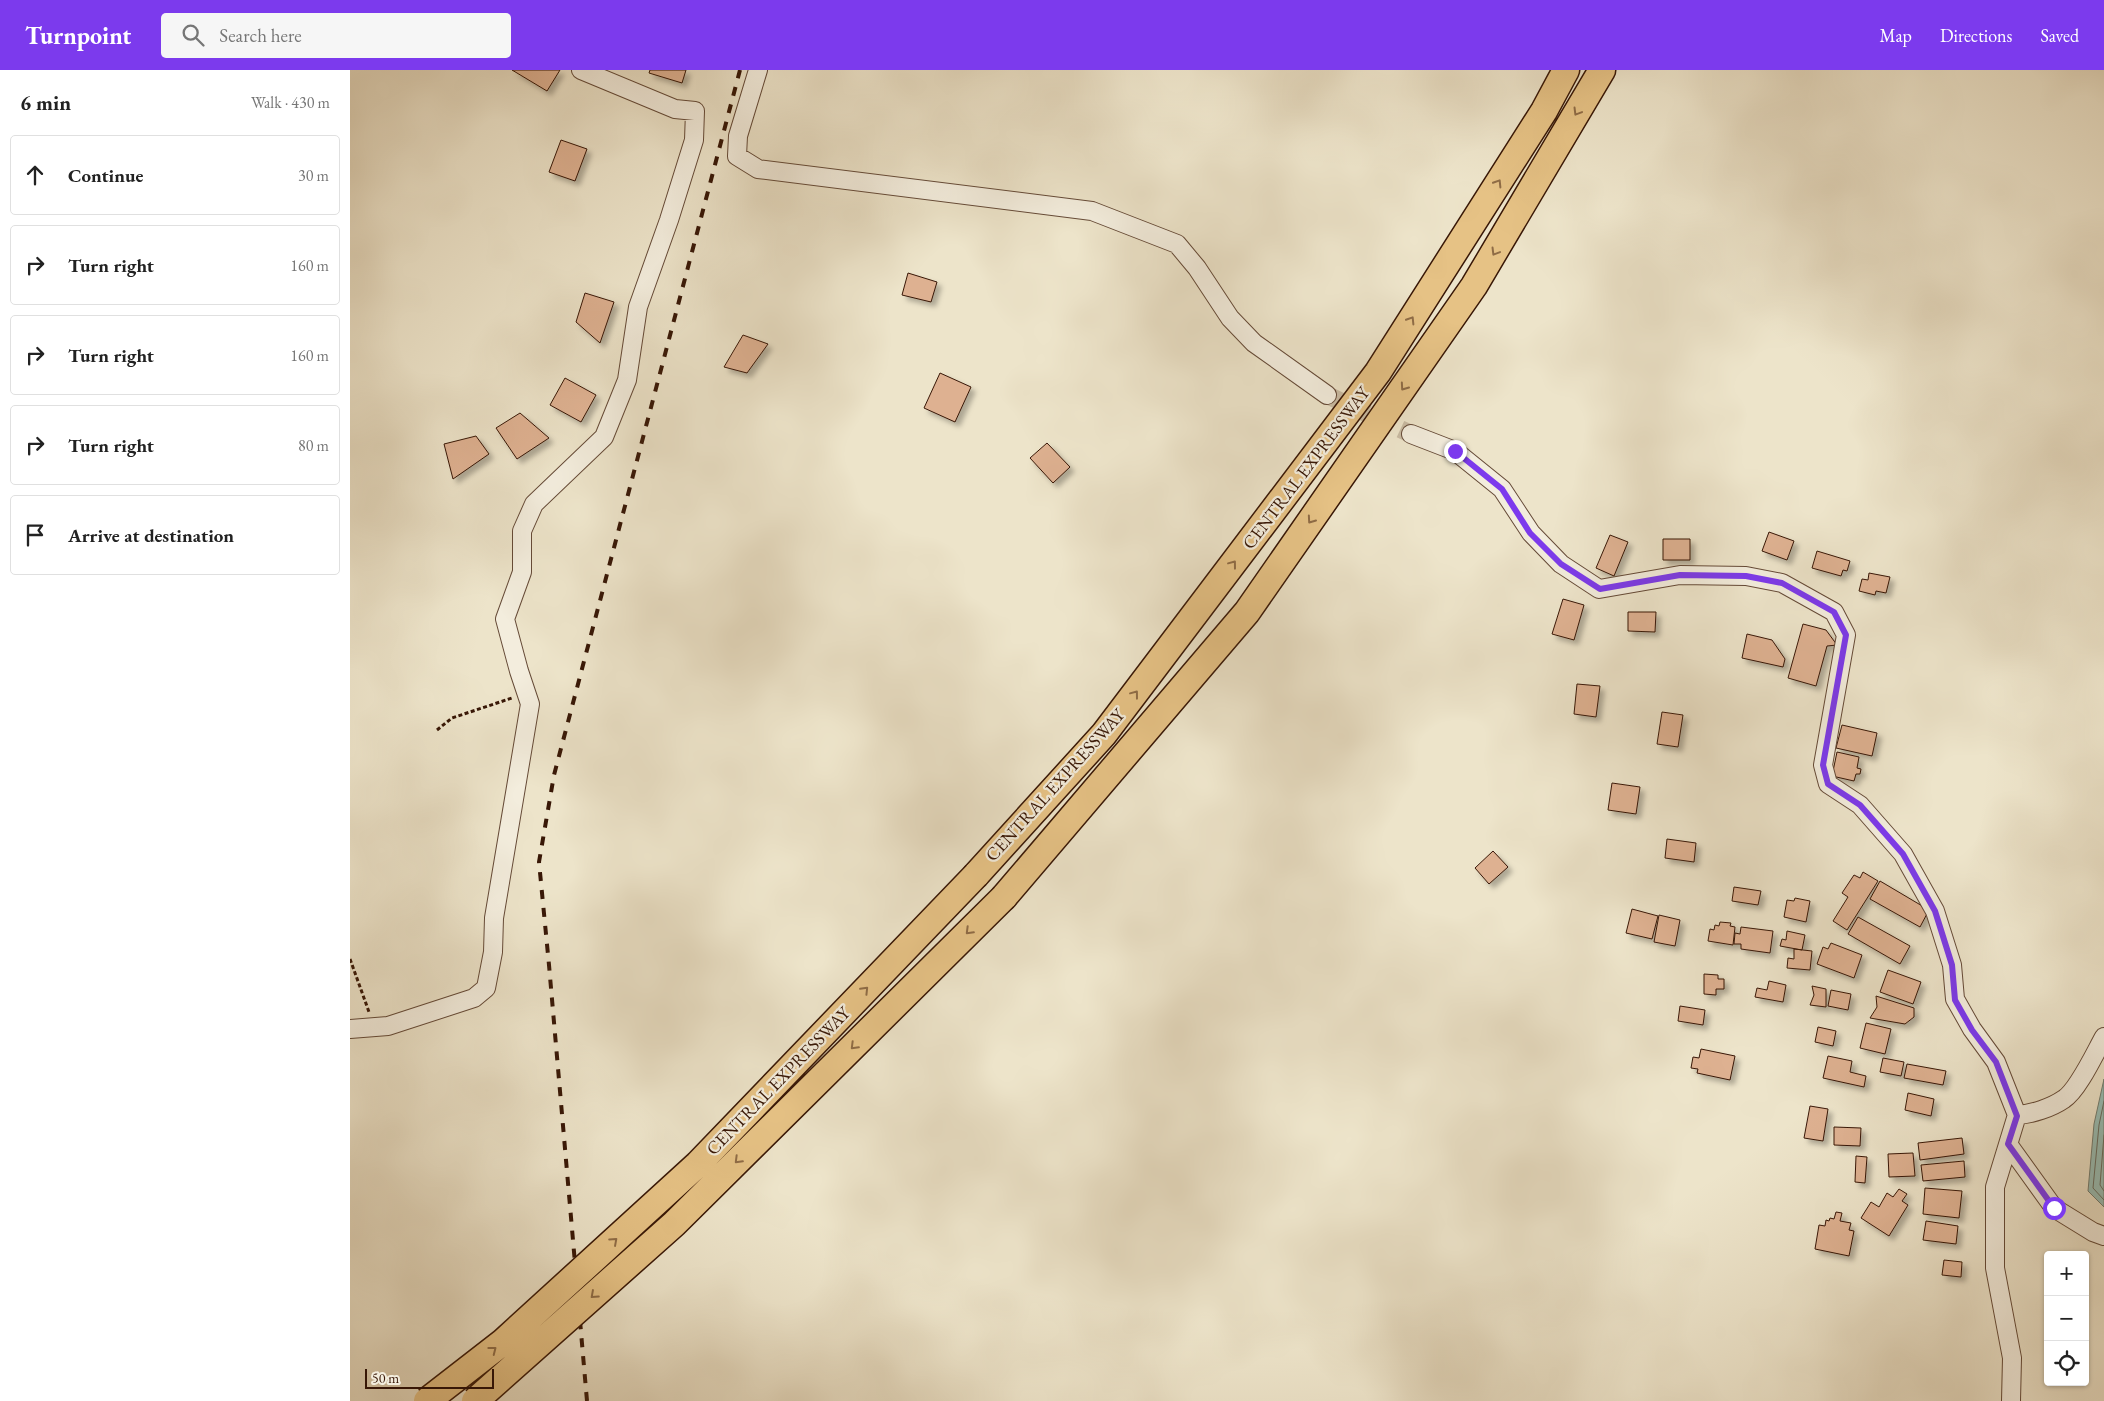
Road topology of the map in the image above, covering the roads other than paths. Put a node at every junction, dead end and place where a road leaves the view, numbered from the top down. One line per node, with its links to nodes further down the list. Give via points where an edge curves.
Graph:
1 (581, 70): 7 (street, via 675,109 695,111 694,140 638,306 627,380 604,437 534,504 522,531 522,572 505,619 530,704 494,918 493,952 486,988 474,998 388,1026)
2 (758, 70): 5 (street, via 738,136 737,156 758,169 1092,211 1177,244 1230,318 1254,343)
3 (1566, 70): 12 (highway, CENTRAL EXPRESSWAY, one-way to 3, bridge, via 504,1342 698,1164 976,875 1104,734 1378,372 1544,111)
4 (1602, 70): 13 (highway, CENTRAL EXPRESSWAY, one-way to 13, bridge, via 1474,286 1247,612 1004,897 674,1224)
5 (1328, 395)
6 (1411, 434): 9 (street, via 1455,451 1502,489 1530,533 1561,564 1600,589 1680,575 1746,576 1782,583 1834,612 1846,635 1823,765 1828,784 1860,805 1903,854 1935,911 1952,965 1955,1000 1996,1062)
7 (350, 1029)
8 (2104, 1037): 9 (street, via 2079,1082 2065,1099)
9 (2017, 1116): 10 (street)
10 (2008, 1144): 11 (street, via 2054,1208); 14 (street, via 1995,1187 1995,1268 2012,1358)
11 (2104, 1236)
12 (427, 1401)
13 (475, 1401)
14 (2011, 1401)

